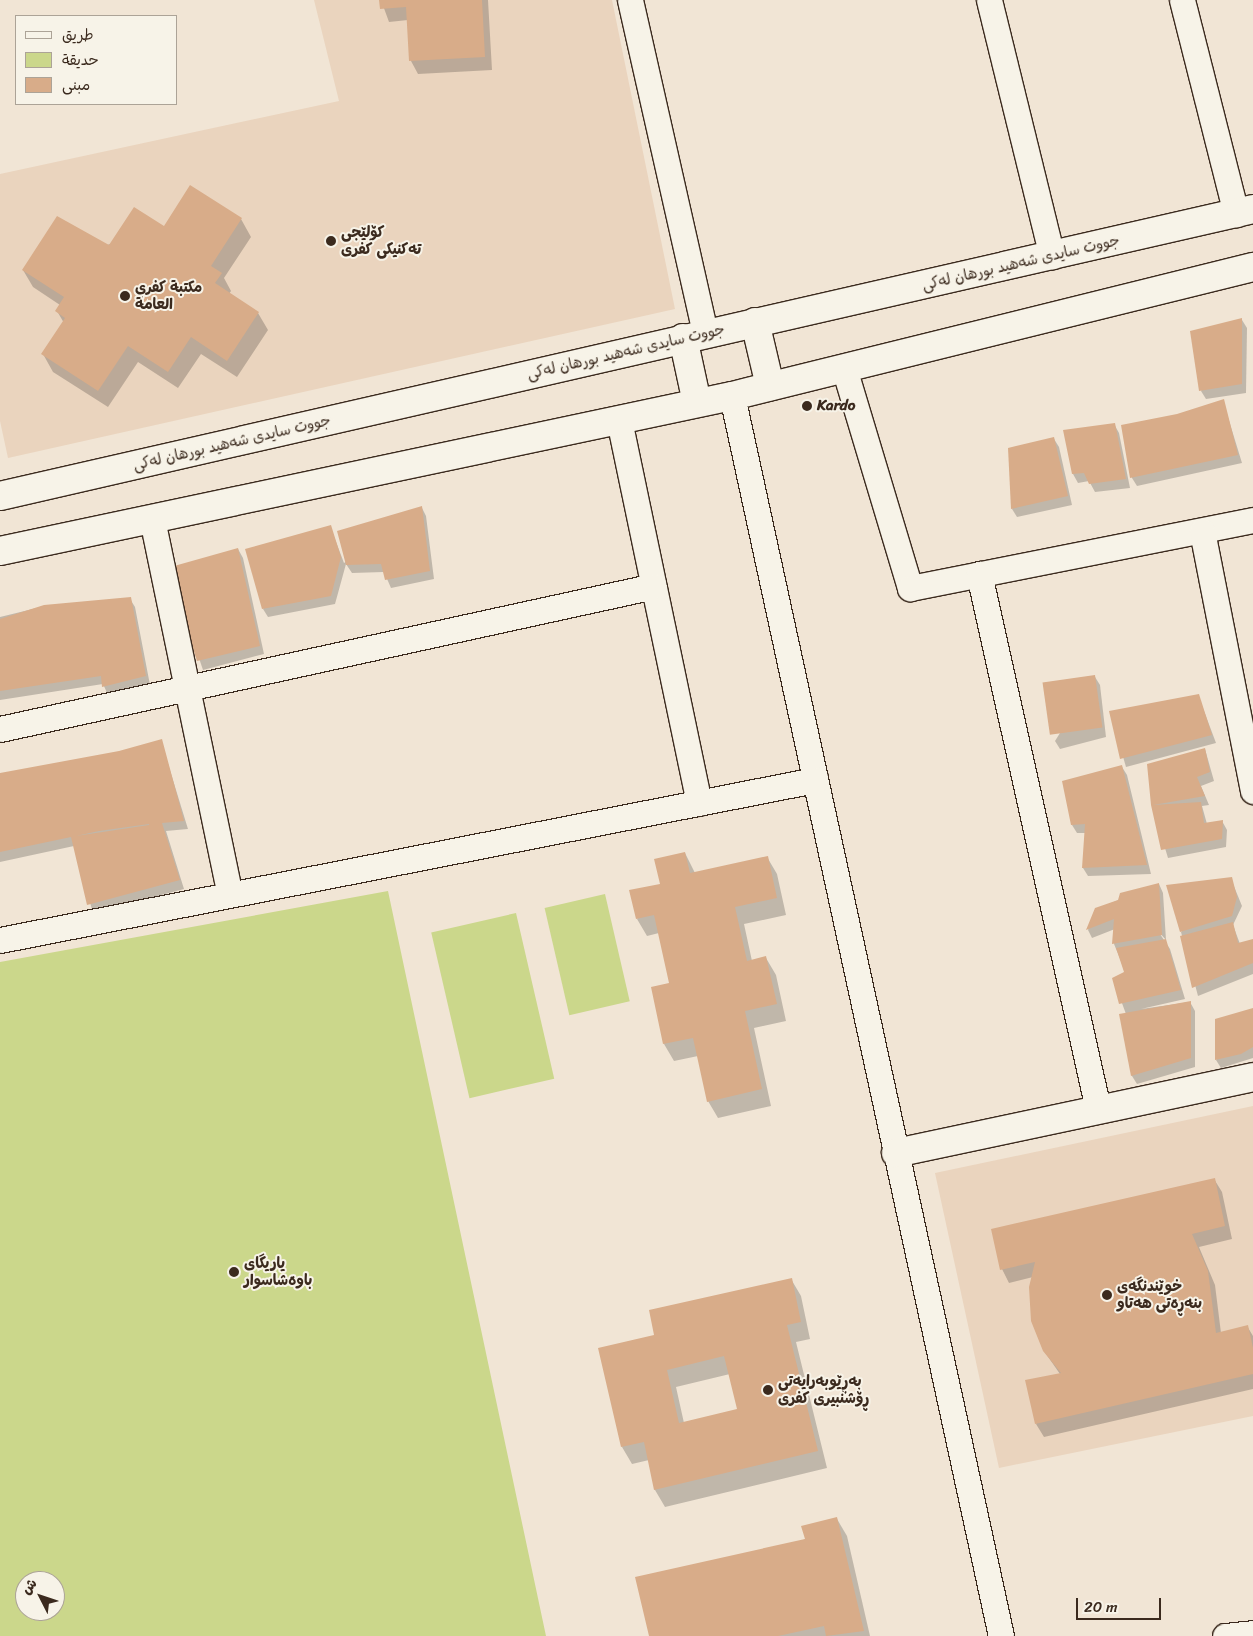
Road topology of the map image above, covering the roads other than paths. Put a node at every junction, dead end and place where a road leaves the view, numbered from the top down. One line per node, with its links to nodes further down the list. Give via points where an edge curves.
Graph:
1 (630, 0): 8 (street)
2 (989, 0): 5 (street)
3 (1182, 0): 4 (street)
4 (1245, 211): 5 (street, جووت سایدی شەهید بورهان لەکی)
5 (1052, 256): 7 (street, جووت سایدی شەهید بورهان لەکی)
6 (1253, 267): 9 (street)
7 (755, 322): 8 (street, جووت سایدی شەهید بورهان لەکی); 10 (street)
8 (694, 336): 12 (street); 14 (street, جووت سایدی شەهید بورهان لەکی)
9 (844, 368): 10 (street); 19 (street, via 910,588)
10 (770, 386): 11 (street)
11 (732, 396): 12 (street); 23 (street)
12 (696, 403): 13 (street)
13 (619, 420): 15 (street); 20 (street)
14 (0, 496)
15 (152, 519): 18 (street); 21 (street)
16 (1253, 520): 17 (street)
17 (1202, 531): 19 (street); 24 (street)
18 (0, 551)
19 (978, 574): 29 (street)
20 (654, 586): 21 (street); 25 (street)
21 (188, 688): 22 (street); 26 (street)
22 (0, 729)
23 (816, 780): 25 (street); 30 (street)
24 (1253, 792)
25 (699, 803): 26 (street)
26 (230, 894): 27 (street)
27 (0, 940)
28 (1253, 1077): 29 (street)
29 (1098, 1109): 30 (street)
30 (896, 1153): 32 (street)
31 (1253, 1633): 33 (street)
32 (1001, 1636)
33 (1225, 1636)

